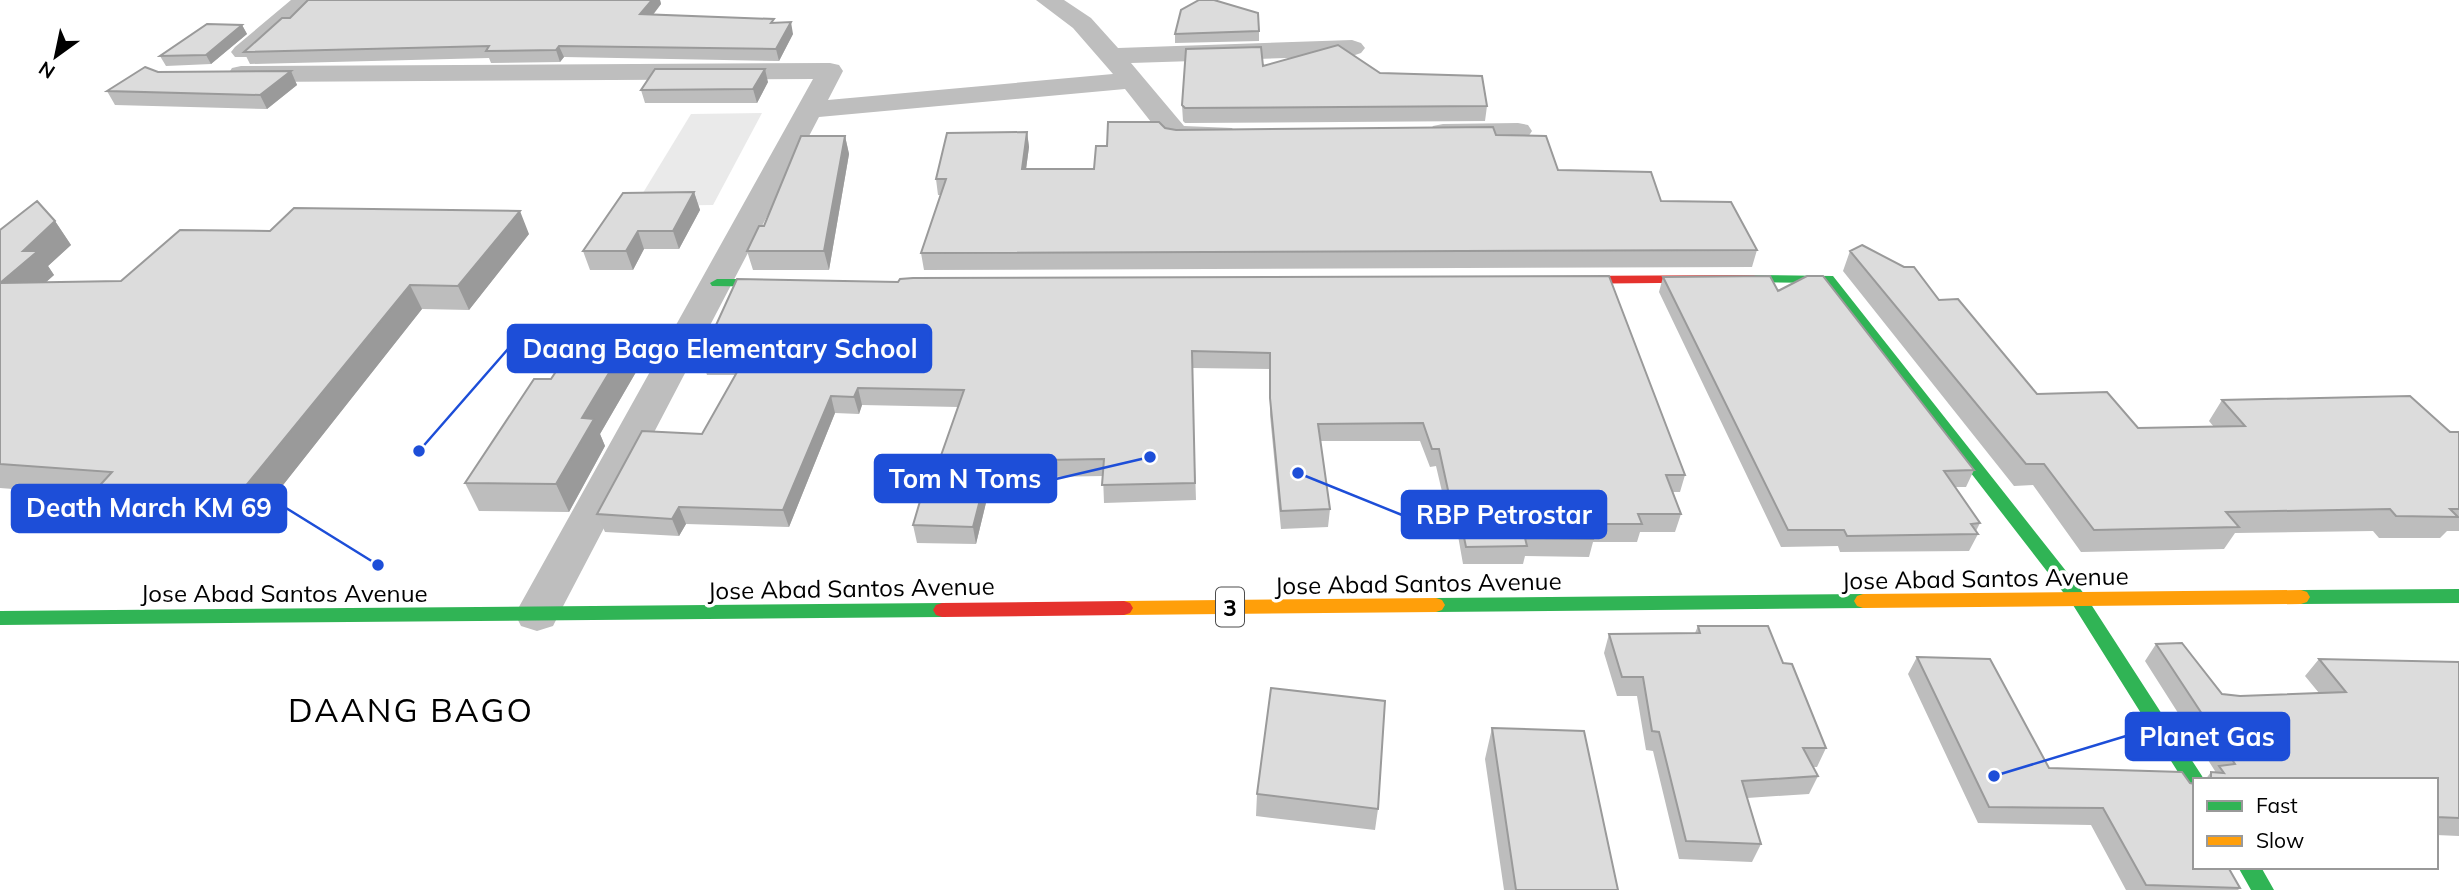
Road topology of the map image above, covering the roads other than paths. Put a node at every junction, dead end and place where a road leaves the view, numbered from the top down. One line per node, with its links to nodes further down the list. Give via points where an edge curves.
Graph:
1 (305, 0): 6 (street, via 219,74 830,71)
2 (1048, 0): 4 (street, via 1082,23)
3 (1352, 48): 4 (street)
4 (1111, 56): 5 (street)
5 (1132, 79): 6 (street); 9 (street, via 1177,135)
6 (809, 110): 11 (street)
7 (1518, 131): 8 (street)
8 (1422, 132)
9 (1245, 134)
10 (1536, 280): 14 (main road, via 1828,279)
11 (717, 283): 12 (main road); 15 (street)
12 (801, 283)
13 (2459, 596): 14 (main road, Jose Abad Santos Avenue / 3)
14 (2079, 600): 15 (main road, Jose Abad Santos Avenue / 3); 17 (main road)
15 (537, 614): 16 (main road, Jose Abad Santos Avenue / 3)
16 (0, 618)
17 (2193, 779)
18 (2250, 869): 19 (main road)
19 (2263, 890)

